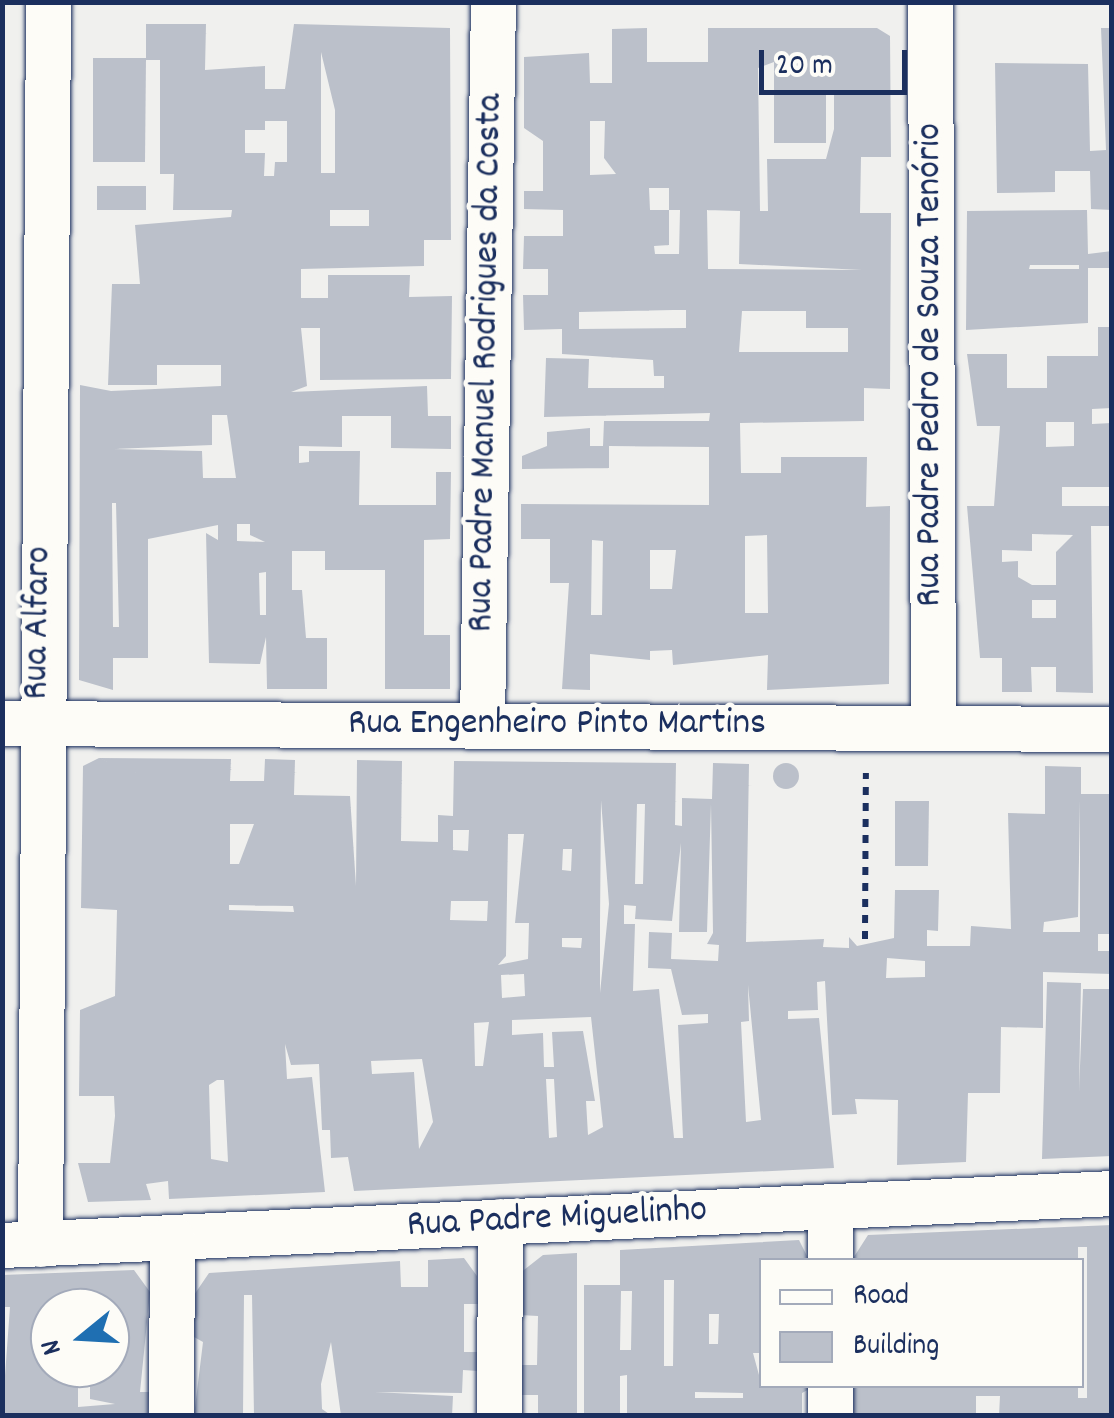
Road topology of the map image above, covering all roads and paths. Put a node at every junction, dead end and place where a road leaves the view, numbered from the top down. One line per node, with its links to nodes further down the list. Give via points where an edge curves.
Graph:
1 (48, 2): 4 (street, Rua Alfaro)
2 (492, 2): 5 (street, Rua Padre Manuel Rodrigues da Costa)
3 (930, 2): 7 (street, Rua Padre Pedro de Souza Tenório)
4 (20, 723): 5 (street, Rua Engenheiro Pinto Martins); 14 (street, Rua Alfaro)
5 (482, 724): 6 (street, Rua Engenheiro Pinto Martins)
6 (867, 727): 7 (street, Rua Engenheiro Pinto Martins); 9 (path)
7 (932, 728): 8 (street, Rua Engenheiro Pinto Martins)
8 (1112, 728)
9 (865, 939)
10 (1112, 1193): 11 (street, Rua Padre Miguelinho)
11 (830, 1206): 12 (street, Rua Padre Miguelinho); 15 (street)
12 (500, 1221): 13 (street, Rua Padre Miguelinho); 18 (street)
13 (172, 1238): 14 (street, Rua Padre Miguelinho); 17 (street)
14 (21, 1244)
15 (830, 1258)
16 (830, 1388): 19 (street)
17 (171, 1416)
18 (500, 1416)
19 (830, 1416)

